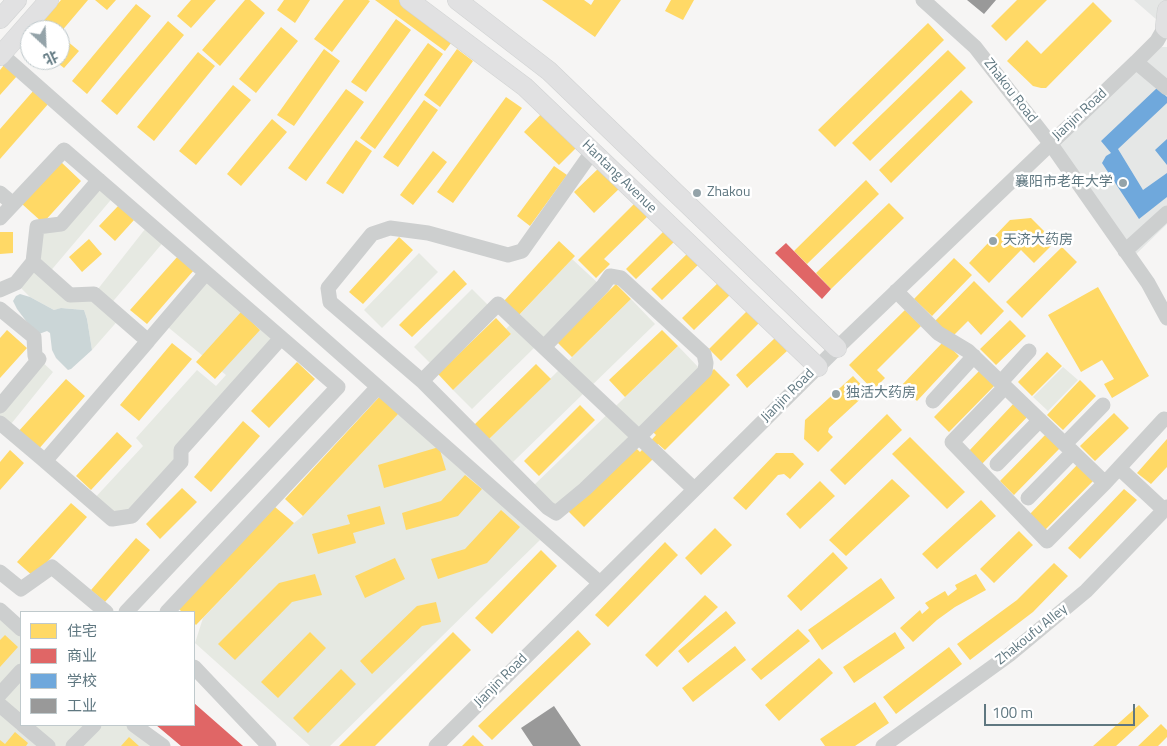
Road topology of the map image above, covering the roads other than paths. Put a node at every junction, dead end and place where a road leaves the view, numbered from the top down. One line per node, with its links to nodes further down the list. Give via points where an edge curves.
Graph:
1 (17, 0): 6 (main road)
2 (48, 0): 9 (main road)
3 (409, 0): 13 (main road, Hantang Avenue, via 525,87)
4 (457, 0): 29 (main road, Hantang Avenue, via 549,71)
5 (923, 0): 12 (street, Zhakou Road, via 975,46)
6 (0, 19)
7 (1166, 22): 10 (street, Jianjin Road, via 1156,41)
8 (1167, 47): 10 (street)
9 (0, 55): 35 (street)
10 (1141, 56): 11 (street); 12 (street, Jianjin Road)
11 (1167, 88)
12 (1050, 143): 19 (street, Zhakou Road); 23 (street, Jianjin Road)
13 (592, 152): 32 (main road, Hantang Avenue); 33 (street, via 522,251 508,255 428,233 390,228 372,234 328,288 330,302)
14 (99, 180): 16 (street, via 64,150); 20 (street, via 61,224 37,227); 21 (street)
15 (0, 193): 16 (street)
16 (13, 204): 18 (street)
17 (1167, 213): 19 (street)
18 (0, 218)
19 (1126, 251): 25 (street, Zhakou Road)
20 (33, 262): 22 (street, via 16,283); 27 (street, via 70,295 94,294)
21 (206, 273): 26 (street); 27 (street)
22 (0, 290)
23 (896, 291): 29 (street, Jianjin Road); 31 (street, via 938,334)
24 (0, 309): 37 (street, via 34,337 39,359)
25 (1167, 318)
26 (281, 338): 44 (street, via 182,450 182,462 132,516 112,519); 55 (street, via 338,388)
27 (148, 341): 44 (street)
28 (544, 347): 33 (street, via 498,304); 42 (street); 42 (street, via 610,276 621,278 704,354 705,371)
29 (837, 348): 32 (street, Jianjin Road)
30 (1029, 351): 34 (street)
31 (974, 356): 34 (street); 36 (street)
32 (818, 366): 48 (street, Jianjin Road)
33 (422, 381): 42 (street, via 556,513)
34 (1003, 384): 40 (street); 47 (street, via 952,442 1047,541)
35 (378, 387): 52 (street); 56 (street)
36 (932, 401)
37 (0, 406)
38 (1102, 406): 43 (street)
39 (1164, 419): 46 (street)
40 (1040, 420): 43 (street); 45 (street)
41 (0, 423): 44 (street)
42 (639, 437): 48 (street)
43 (1069, 448): 47 (street); 49 (street)
44 (46, 461)
45 (997, 464)
46 (1119, 468): 47 (street); 50 (street)
47 (1105, 483)
48 (694, 489): 52 (street, Jianjin Road)
49 (1028, 498)
50 (1165, 508): 71 (street, Zhakoufu Alley, via 1086,591 1009,655)
51 (0, 572): 54 (street, via 21,589 52,567)
52 (600, 583): 70 (street, Jianjin Road)
53 (0, 610): 57 (street)
54 (105, 611)
55 (127, 611)
56 (167, 611)
57 (20, 628)
58 (195, 668): 69 (street)
59 (20, 672): 60 (street)
60 (0, 694)
61 (0, 705): 62 (street)
62 (20, 722)
63 (24, 726): 66 (street)
64 (93, 726): 67 (street)
65 (135, 726): 68 (street)
66 (48, 746)
67 (73, 746)
68 (163, 746)
69 (269, 746)
70 (436, 746)
71 (883, 746)

